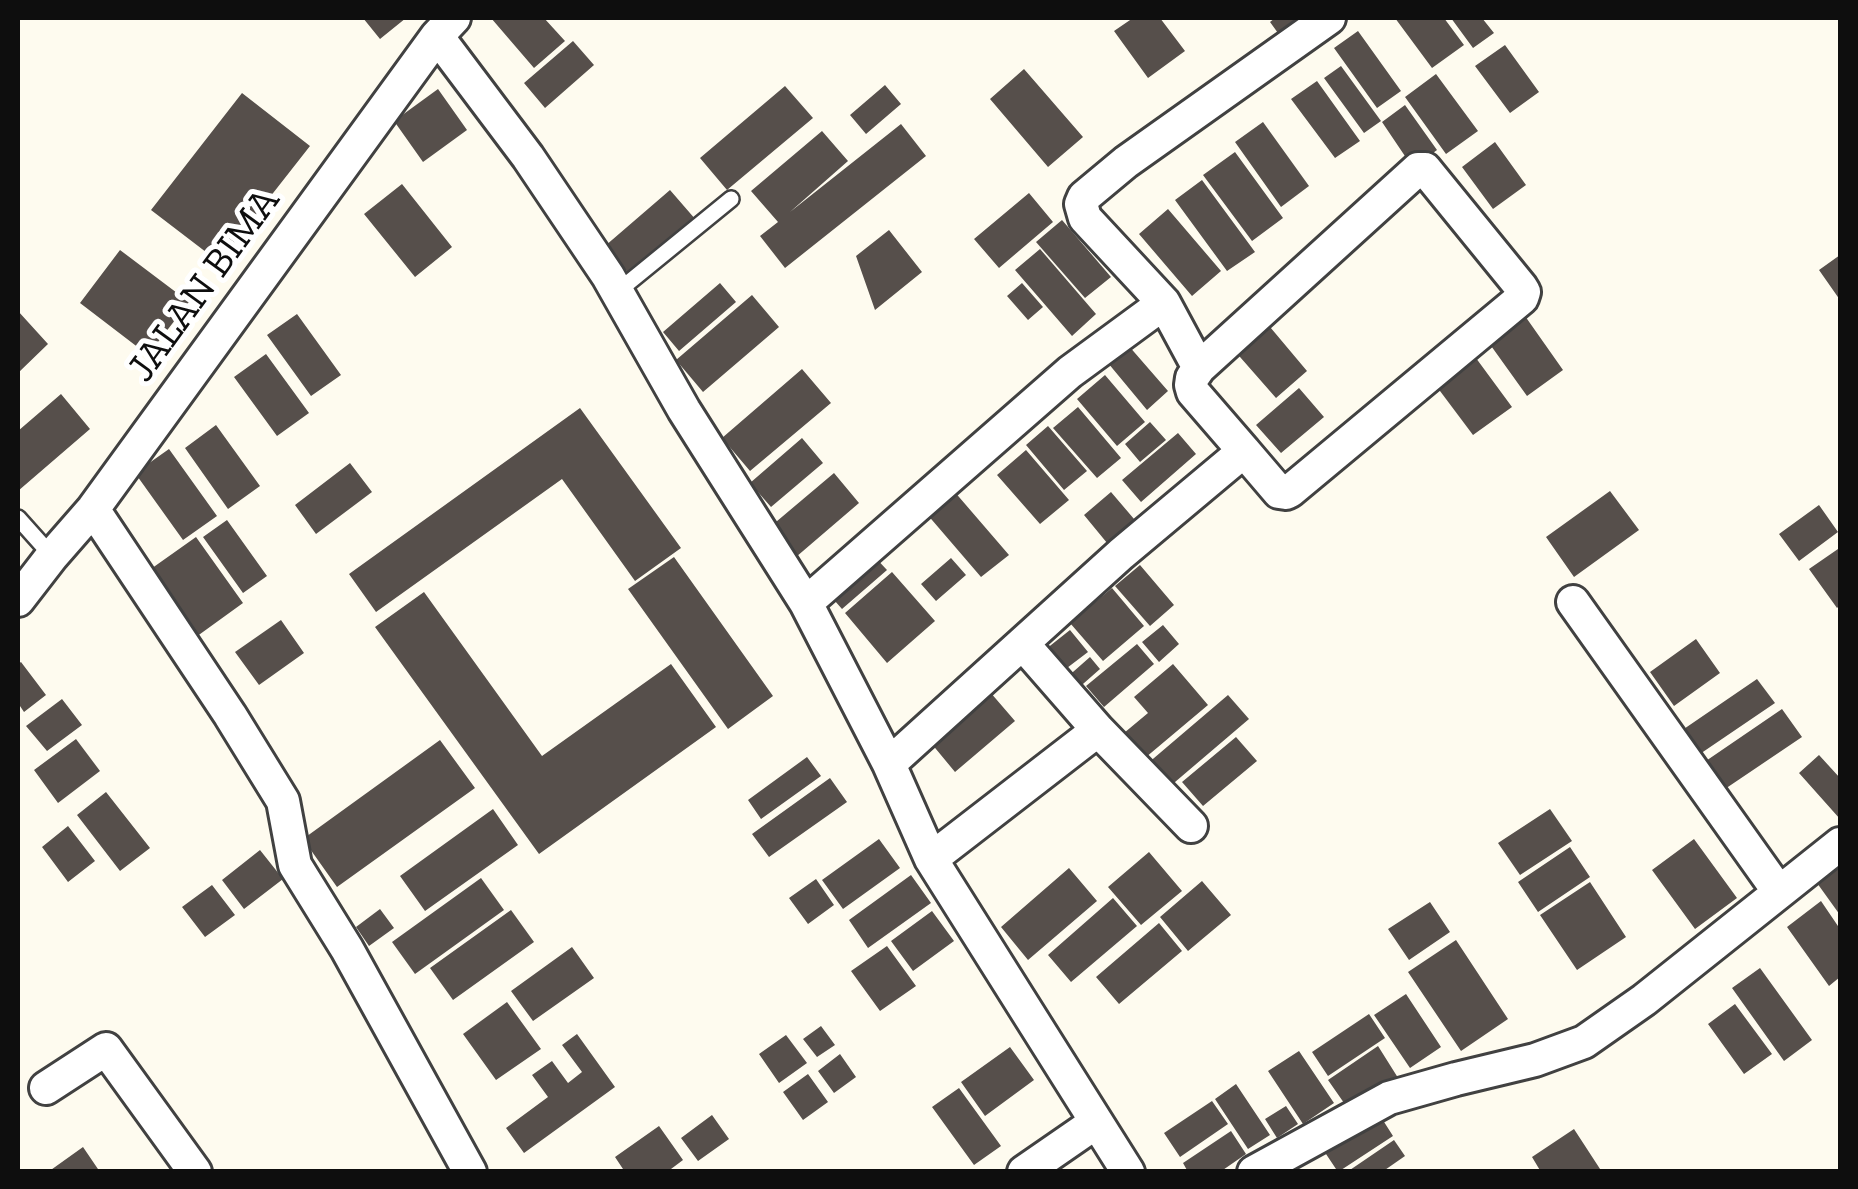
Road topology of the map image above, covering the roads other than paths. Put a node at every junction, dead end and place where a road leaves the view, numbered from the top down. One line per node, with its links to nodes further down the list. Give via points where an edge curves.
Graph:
1 (1329, 18): 5 (street, via 1084,197 1085,218)
2 (446, 27): 4 (street); 8 (street, JALAN BIMA)
3 (731, 199): 4 (lane)
4 (617, 292): 13 (street)
5 (1164, 303): 6 (street); 13 (street, via 1070,372)
6 (1199, 368): 7 (street, via 1192,390); 7 (street, via 1418,169 1429,172 1524,292 1286,494)
7 (1244, 451): 14 (street)
8 (93, 509): 10 (street, JALAN BIMA); 24 (street, via 283,801 295,865)
9 (18, 518): 10 (lane)
10 (52, 556): 11 (street, JALAN BIMA)
11 (18, 600)
12 (1573, 602): 20 (street)
13 (806, 603): 16 (street)
14 (1023, 644): 15 (street); 16 (street)
15 (1098, 730): 17 (street); 19 (street)
16 (889, 764): 19 (street)
17 (1190, 826)
18 (1840, 844): 20 (street)
19 (931, 858): 22 (street)
20 (1779, 892): 27 (street, via 1584,1042 1389,1098)
21 (46, 1088): 23 (street, via 106,1048)
22 (1095, 1123): 25 (street); 26 (street)
23 (195, 1172)
24 (470, 1172)
25 (1024, 1172)
26 (1128, 1172)
27 (1254, 1172)

